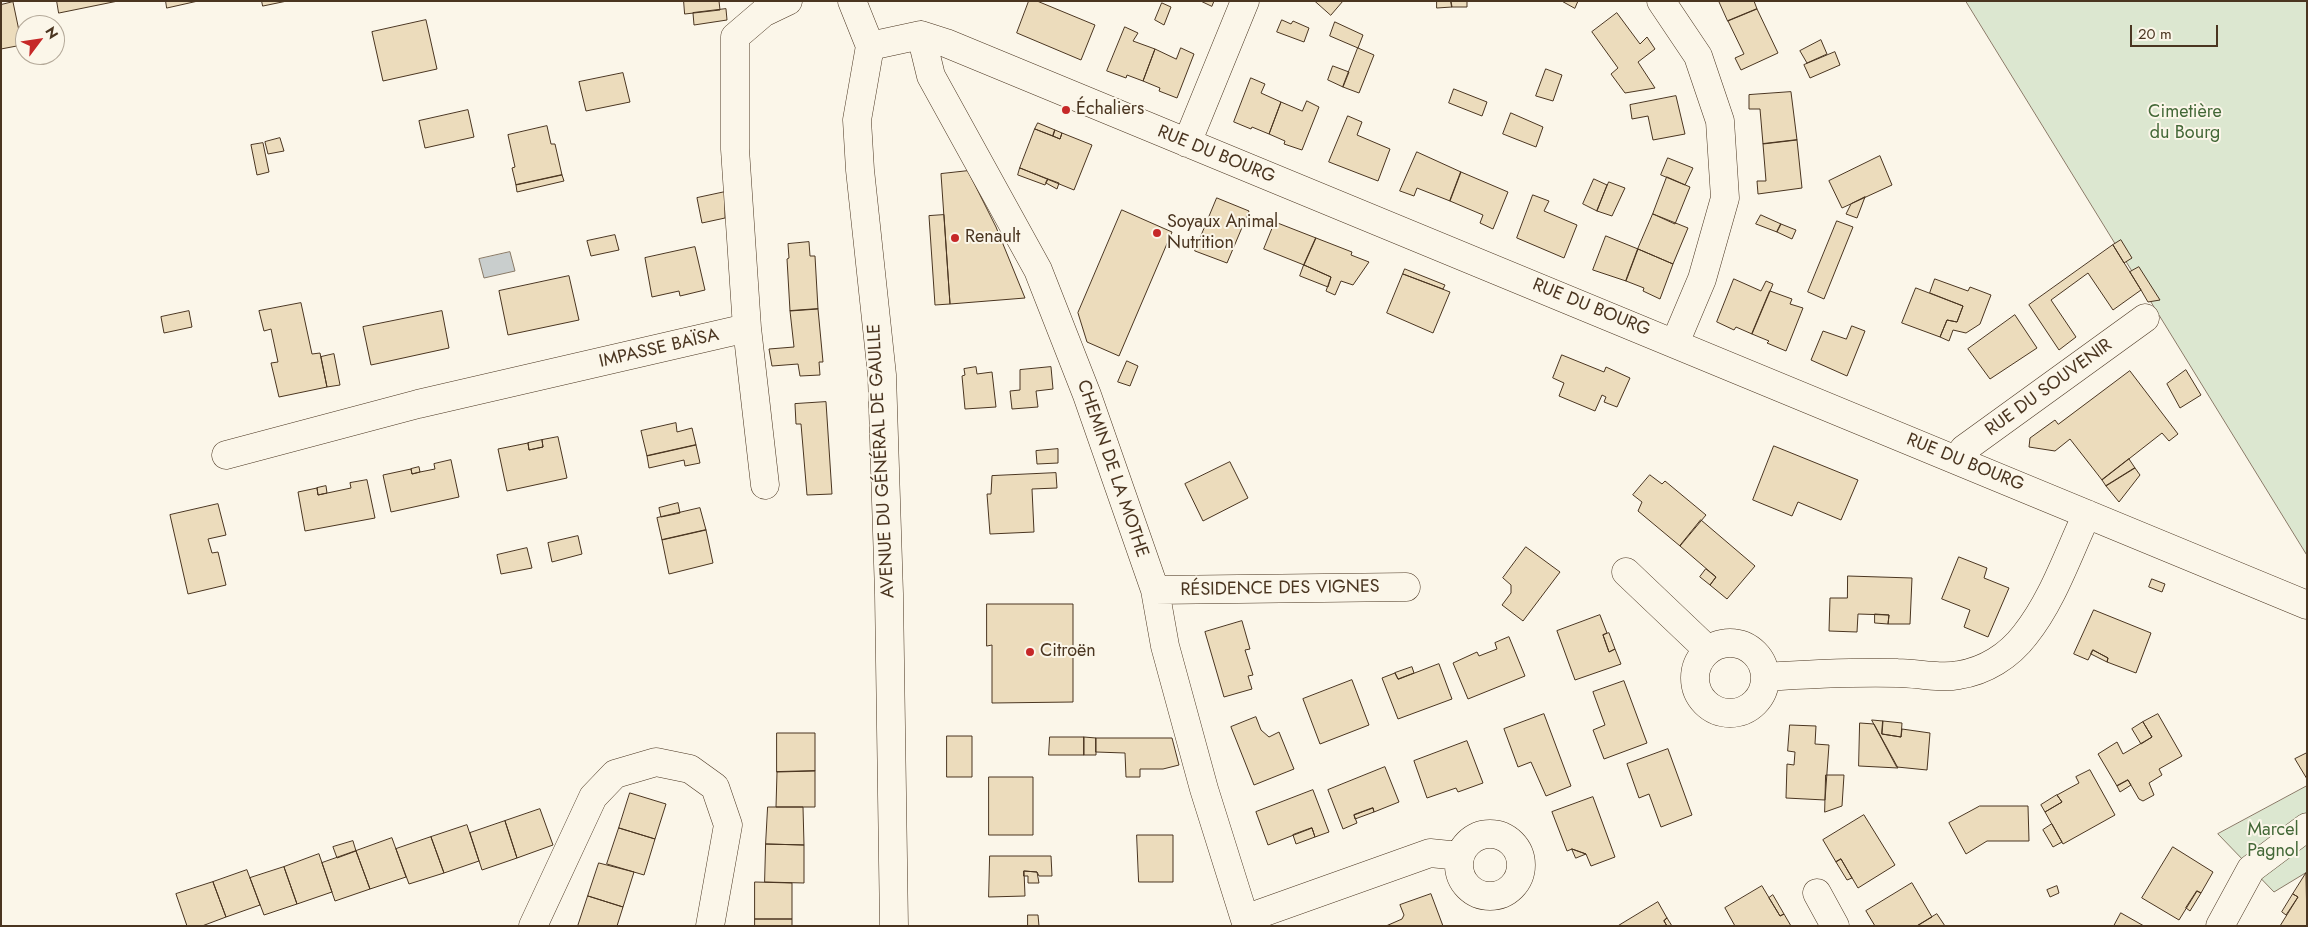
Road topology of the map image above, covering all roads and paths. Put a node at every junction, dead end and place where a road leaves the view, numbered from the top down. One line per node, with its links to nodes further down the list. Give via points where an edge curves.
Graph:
1 (788, 1): 9 (street, via 763,13 735,37 735,149)
2 (852, 1): 6 (street)
3 (1245, 1): 7 (street)
4 (1662, 1): 10 (street, via 1698,56 1720,121 1725,198 1702,279)
5 (921, 35): 6 (street, RUE DU BOURG); 7 (street, RUE DU BOURG); 17 (street, CHEMIN DE LA MOTHE, via 931,76 1038,270 1087,395)
6 (870, 46): 27 (street, AVENUE DU GÉNÉRAL DE GAULLE, via 857,120 882,375)
7 (1187, 143): 10 (street, RUE DU BOURG)
8 (2145, 318): 12 (street, RUE DU SOUVENIR, via 1964,449)
9 (747, 328): 11 (street, IMPASSE BAÏSA, via 418,404); 13 (street)
10 (1675, 343): 12 (street, RUE DU BOURG)
11 (226, 455)
12 (1956, 460): 14 (street, RUE DU BOURG)
13 (765, 485)
14 (2087, 514): 18 (street, RUE DU BOURG); 20 (street, via 2041,613 2009,652 1993,664 1958,676 1822,673)
15 (1626, 572): 19 (street)
16 (1406, 587): 17 (street, RÉSIDENCE DES VIGNES)
17 (1155, 590): 24 (street, CHEMIN DE LA MOTHE, via 1165,646 1204,789)
18 (2307, 605)
19 (1708, 650): 20 (street, via 1728,643 1750,649 1764,666); 20 (street, via 1700,659 1696,682 1706,703 1716,710 1727,713 1750,707 1764,689)
20 (1765, 677)
21 (2307, 827): 29 (street, via 2252,869)
22 (1460, 856): 24 (street, via 1430,853)
23 (1817, 893): 28 (street)
24 (1246, 922)
25 (529, 925): 26 (street, via 593,797 615,774 656,762 690,769 715,787 728,825)
26 (710, 926)
27 (894, 926)
28 (1835, 926)
29 (2220, 926)

